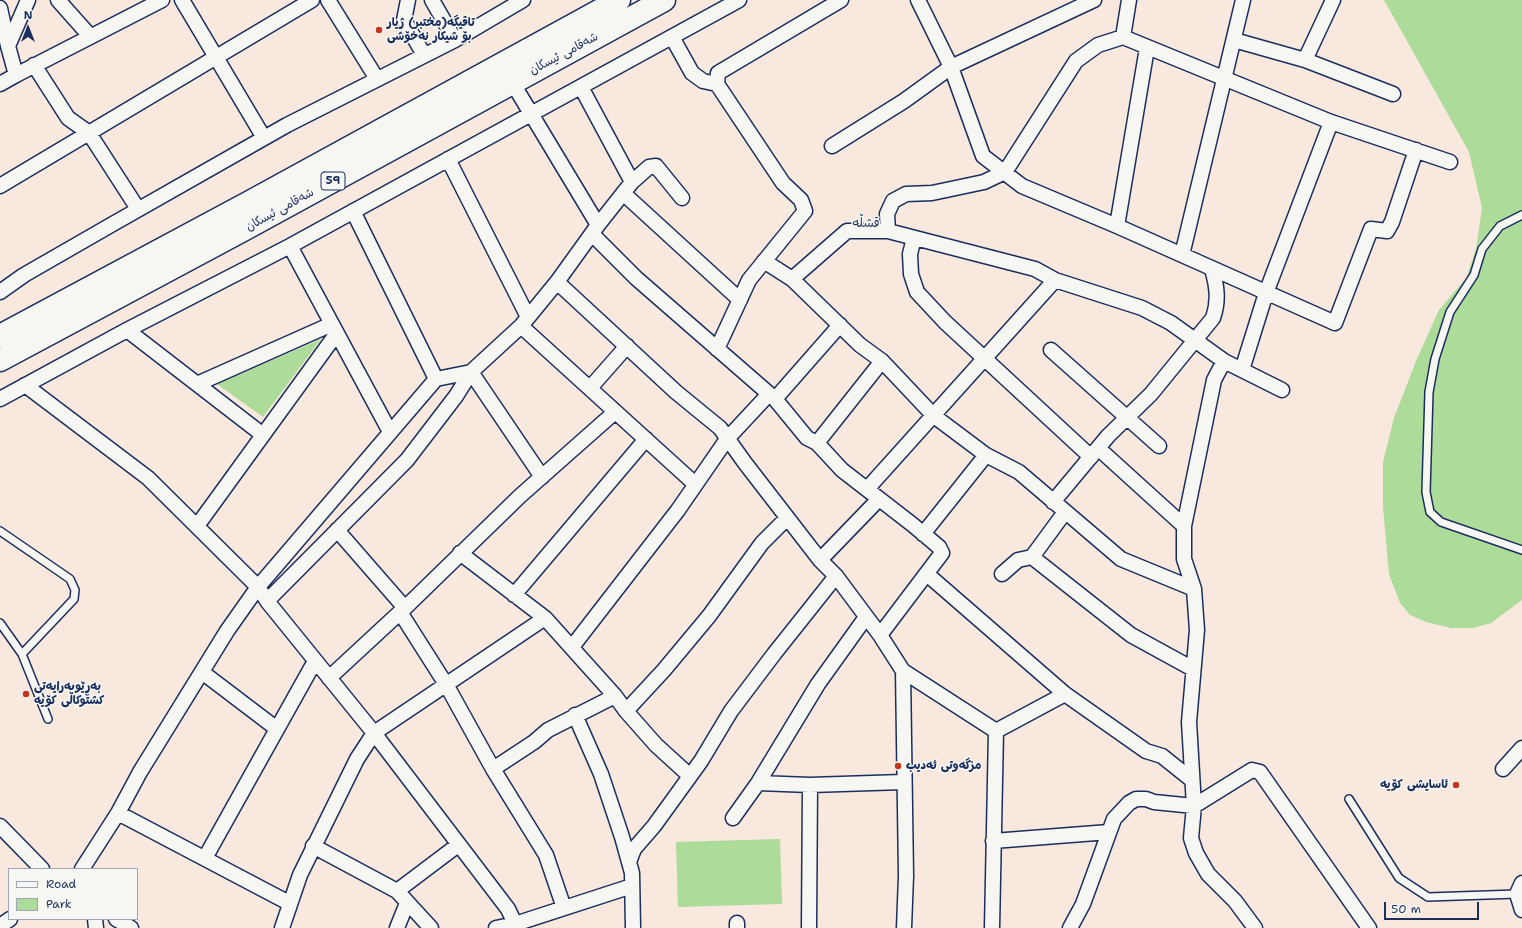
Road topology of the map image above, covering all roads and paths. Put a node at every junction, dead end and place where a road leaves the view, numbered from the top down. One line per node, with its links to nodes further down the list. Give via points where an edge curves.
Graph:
1 (3, 0): 20 (street)
2 (28, 0): 26 (street)
3 (58, 0): 21 (street)
4 (162, 0): 21 (street)
5 (182, 0): 29 (street)
6 (312, 0): 29 (street)
7 (328, 0): 35 (street)
8 (408, 0): 28 (street, via 404,20)
9 (432, 0): 24 (street)
10 (523, 0): 24 (street)
11 (619, 0): 75 (main road, شەقامی ئیسکان / 59)
12 (664, 0): 36 (main road, شەقامی ئیسکان / 59)
13 (739, 0): 22 (street)
14 (841, 0): 38 (street, via 718,73)
15 (918, 0): 32 (street)
16 (1094, 0): 32 (street)
17 (1129, 0): 23 (street)
18 (1243, 0): 25 (street)
19 (1333, 0): 30 (street)
20 (0, 7): 26 (street)
21 (90, 36): 31 (street)
22 (672, 37): 38 (street, via 692,73 702,81); 39 (street)
23 (1123, 37): 27 (street); 49 (street, via 1098,45 1076,62)
24 (455, 40): 28 (street)
25 (1234, 40): 30 (street); 34 (street)
26 (8, 46): 33 (street)
27 (1147, 48): 34 (street); 57 (street)
28 (424, 55): 35 (street)
29 (217, 57): 43 (street); 44 (street)
30 (1305, 60): 40 (street)
31 (34, 65): 33 (street); 43 (street, via 68,118)
32 (951, 67): 45 (street, via 904,101); 49 (street, via 983,156)
33 (16, 75): 37 (street)
34 (1224, 78): 42 (street); 62 (street)
35 (377, 79): 44 (street)
36 (512, 82): 41 (street); 81 (main road, شەقامی ئیسکان / 59)
37 (0, 84)
38 (717, 84): 63 (street, via 783,183 801,200 805,211)
39 (581, 87): 41 (street); 50 (street)
40 (1393, 94)
41 (532, 114): 47 (street); 58 (street)
42 (1331, 122): 46 (street); 69 (street)
43 (89, 133): 51 (street); 54 (street)
44 (264, 138): 54 (street)
45 (832, 146)
46 (1416, 150): 48 (street); 69 (street, via 1392,222 1387,231 1371,229 1335,323)
47 (448, 159): 55 (street); 71 (street)
48 (1450, 162)
49 (1005, 172): 57 (street, via 1022,186); 59 (street, via 984,182 932,194 906,194 893,201 887,214)
50 (632, 182): 52 (street); 53 (street, via 653,165)
51 (0, 186)
52 (623, 193): 58 (street); 70 (street)
53 (682, 198)
54 (138, 209): 68 (street, via 24,275)
55 (353, 211): 61 (street); 86 (street)
56 (1522, 215): 116 (lane, via 1500,226 1482,249 1474,275 1450,312 1435,359 1428,392 1426,492 1430,512 1441,522)
57 (1117, 226): 62 (street)
58 (595, 229): 67 (street); 78 (street, via 636,278)
59 (888, 231): 60 (street); 65 (street, via 847,232)
60 (914, 238): 66 (street, via 1035,269); 80 (street, via 910,254 911,274 916,292)
61 (290, 246): 73 (street); 74 (street)
62 (1182, 255): 64 (street)
63 (764, 261): 65 (street); 70 (street, via 749,280)
64 (1212, 269): 69 (street); 76 (street, via 1217,306 1213,318)
65 (792, 279): 72 (street)
66 (1055, 280): 76 (street, via 1142,308 1171,323); 80 (street)
67 (557, 282): 71 (street); 77 (street)
68 (0, 292)
69 (1266, 293): 84 (street)
70 (740, 300): 78 (street)
71 (525, 322): 85 (street); 89 (street)
72 (840, 325): 82 (street, via 860,345); 91 (street)
73 (334, 329): 87 (street); 96 (street); 97 (street)
74 (127, 330): 87 (street); 88 (street)
75 (0, 336)
76 (1195, 340): 83 (street); 95 (street, via 1151,394)
77 (627, 346): 89 (street); 98 (street, via 676,392 720,428)
78 (717, 349): 91 (street)
79 (1051, 350): 95 (street)
80 (984, 358): 94 (street); 102 (street, via 1032,404)
81 (0, 360)
82 (882, 360): 94 (street); 100 (street)
83 (1224, 361): 84 (street); 112 (street, via 1214,380)
84 (1242, 370): 90 (street)
85 (471, 372): 86 (street); 104 (street); 113 (street, via 407,460)
86 (436, 379): 96 (street)
87 (197, 384): 97 (street)
88 (25, 385): 92 (street); 111 (street, via 148,478)
89 (590, 388): 93 (street)
90 (1282, 390)
91 (772, 397): 98 (street); 100 (street, via 807,438)
92 (0, 399)
93 (615, 412): 99 (street); 104 (street)
94 (934, 416): 103 (street); 106 (street)
95 (1127, 418): 101 (street); 102 (street)
96 (390, 432): 123 (street)
97 (263, 434): 111 (street)
98 (727, 438): 105 (street); 110 (street)
99 (646, 439): 105 (street); 125 (street)
100 (817, 443): 106 (street, via 842,470)
101 (1159, 446)
102 (1094, 452): 108 (street); 112 (street)
103 (986, 455): 108 (street, via 1019,472); 115 (street)
104 (542, 477): 117 (street)
105 (695, 484): 132 (street, via 678,510)
106 (867, 489): 107 (street)
107 (879, 499): 115 (street); 119 (street)
108 (1053, 502): 109 (street)
109 (1065, 512): 118 (street); 124 (street, via 1121,559)
110 (787, 518): 119 (street); 142 (street, via 762,543 709,616)
111 (197, 526): 123 (street)
112 (1184, 526): 124 (street, via 1184,559)
113 (337, 530): 126 (street); 127 (street)
114 (0, 531): 133 (lane, via 70,579 75,590 74,599)
115 (923, 534): 121 (street, via 939,547 942,554)
116 (1522, 550)
117 (460, 553): 125 (street); 127 (street)
118 (1032, 558): 120 (street, via 1018,560); 135 (street, via 1131,635)
119 (820, 560): 122 (street)
120 (1002, 574)
121 (928, 575): 131 (street); 140 (street)
122 (836, 576): 128 (street); 151 (street, via 731,711)
123 (258, 587): 126 (street); 137 (street)
124 (1194, 589): 135 (street, via 1197,630)
125 (514, 595): 129 (street)
126 (267, 601): 134 (street)
127 (402, 610): 138 (street); 139 (street)
128 (866, 617): 131 (street); 154 (street, via 818,684)
129 (545, 618): 132 (street); 139 (street)
130 (0, 623): 133 (lane)
131 (880, 635): 136 (street)
132 (572, 647): 141 (street)
133 (22, 654): 144 (lane)
134 (315, 661): 138 (street); 145 (street)
135 (1193, 669): 152 (street, via 1189,722)
136 (903, 671): 146 (street); 153 (street)
137 (202, 672): 145 (street); 158 (street, via 140,772)
138 (329, 678): 147 (street)
139 (447, 686): 147 (street); 149 (street)
140 (1065, 694): 146 (street); 152 (street, via 1146,751 1162,756)
141 (615, 696): 142 (street); 143 (street)
142 (626, 711): 151 (street, via 656,745)
143 (575, 715): 149 (street, via 548,730); 166 (street, via 601,774)
144 (48, 719)
145 (277, 728): 165 (street)
146 (996, 731): 162 (street)
147 (374, 733): 163 (street); 164 (street, via 357,759)
148 (1522, 748): 150 (street)
149 (493, 769): 174 (street, via 546,856)
150 (1503, 769)
151 (690, 776): 166 (street, via 634,849)
152 (1192, 780): 157 (street)
153 (903, 782): 155 (street); 187 (street, via 906,876)
154 (758, 783): 155 (street); 159 (street)
155 (810, 785): 186 (street)
156 (1349, 799): 170 (lane, via 1399,878 1428,897)
157 (1194, 806): 161 (street, via 1136,799 1114,819); 190 (street, via 1191,838 1196,852 1208,874 1235,901); 191 (street, via 1252,770 1260,772)
158 (118, 813): 165 (street); 168 (street)
159 (732, 818)
160 (0, 826): 167 (street)
161 (1109, 832): 162 (street); 189 (street, via 1083,904)
162 (993, 841): 188 (street)
163 (458, 845): 171 (street); 179 (street, via 508,909)
164 (313, 846): 171 (street); 172 (street)
165 (205, 858): 172 (street)
166 (629, 862): 169 (street)
167 (41, 868)
168 (83, 868)
169 (632, 886): 174 (street); 185 (street)
170 (1520, 889): 175 (street)
171 (397, 891): 173 (street)
172 (289, 903): 181 (street)
173 (407, 903): 182 (street); 183 (street)
174 (564, 908): 179 (street)
175 (1522, 910)
176 (9, 920): 178 (street)
177 (118, 920): 180 (street)
178 (0, 926)
179 (516, 926): 184 (street)
180 (131, 928)
181 (282, 928)
182 (397, 928)
183 (431, 928)
184 (496, 928)
185 (633, 928)
186 (809, 928)
187 (904, 928)
188 (992, 928)
189 (1070, 928)
190 (1255, 928)
191 (1369, 928)

